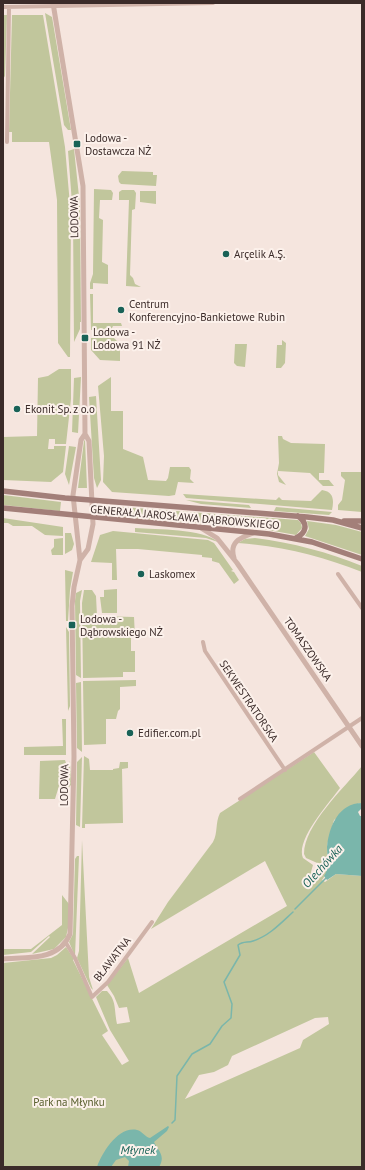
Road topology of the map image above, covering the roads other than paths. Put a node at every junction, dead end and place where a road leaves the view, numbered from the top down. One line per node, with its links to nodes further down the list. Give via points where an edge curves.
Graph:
1 (213, 3): 2 (street)
2 (53, 4): 4 (street); 6 (street, LODOWA, via 83,186)
3 (3, 7): 4 (street)
4 (9, 7): 5 (street)
5 (7, 142)
6 (85, 434): 8 (street, LODOWA, via 81,440); 9 (street, LODOWA, via 89,441)
7 (3, 491): 8 (main road, GENERAŁA JAROSŁAWA DĄBROWSKIEGO)
8 (73, 499): 9 (main road, GENERAŁA JAROSŁAWA DĄBROWSKIEGO); 12 (street, LODOWA)
9 (91, 500): 11 (main road, GENERAŁA JAROSŁAWA DĄBROWSKIEGO); 13 (street, LODOWA)
10 (3, 508): 12 (main road, GENERAŁA JAROSŁAWA DĄBROWSKIEGO)
11 (298, 516): 14 (main road, GENERAŁA JAROSŁAWA DĄBROWSKIEGO); 19 (main road, via 303,520 305,529 303,534)
12 (75, 517): 13 (main road, GENERAŁA JAROSŁAWA DĄBROWSKIEGO); 21 (street, LODOWA)
13 (93, 518): 16 (main road, GENERAŁA JAROSŁAWA DĄBROWSKIEGO); 21 (street, LODOWA, via 88,549)
14 (333, 520): 15 (main road, GENERAŁA JAROSŁAWA DĄBROWSKIEGO); 17 (main road, GENERAŁA JAROSŁAWA DĄBROWSKIEGO)
15 (362, 521)
16 (200, 528): 18 (main road, GENERAŁA JAROSŁAWA DĄBROWSKIEGO); 22 (street, TOMASZOWSKA, via 217,538)
17 (362, 528)
18 (255, 532): 19 (main road, GENERAŁA JAROSŁAWA DĄBROWSKIEGO); 22 (street, via 235,542 233,552)
19 (296, 538): 20 (main road, GENERAŁA JAROSŁAWA DĄBROWSKIEGO)
20 (362, 559)
21 (80, 560): 32 (street, LODOWA, via 72,606 73,830 70,928)
22 (236, 563): 27 (street, TOMASZOWSKA)
23 (338, 574): 24 (street)
24 (362, 608)
25 (203, 642): 29 (street, SEKWESTRATORSKA, via 205,651)
26 (362, 718): 27 (street)
27 (349, 727): 28 (street, TOMASZOWSKA); 29 (street)
28 (362, 746)
29 (285, 770): 30 (street)
30 (240, 799)
31 (152, 922): 32 (street, BŁAWATNA, via 108,982 92,997)
32 (66, 943): 33 (street, via 48,955)
33 (3, 960)

